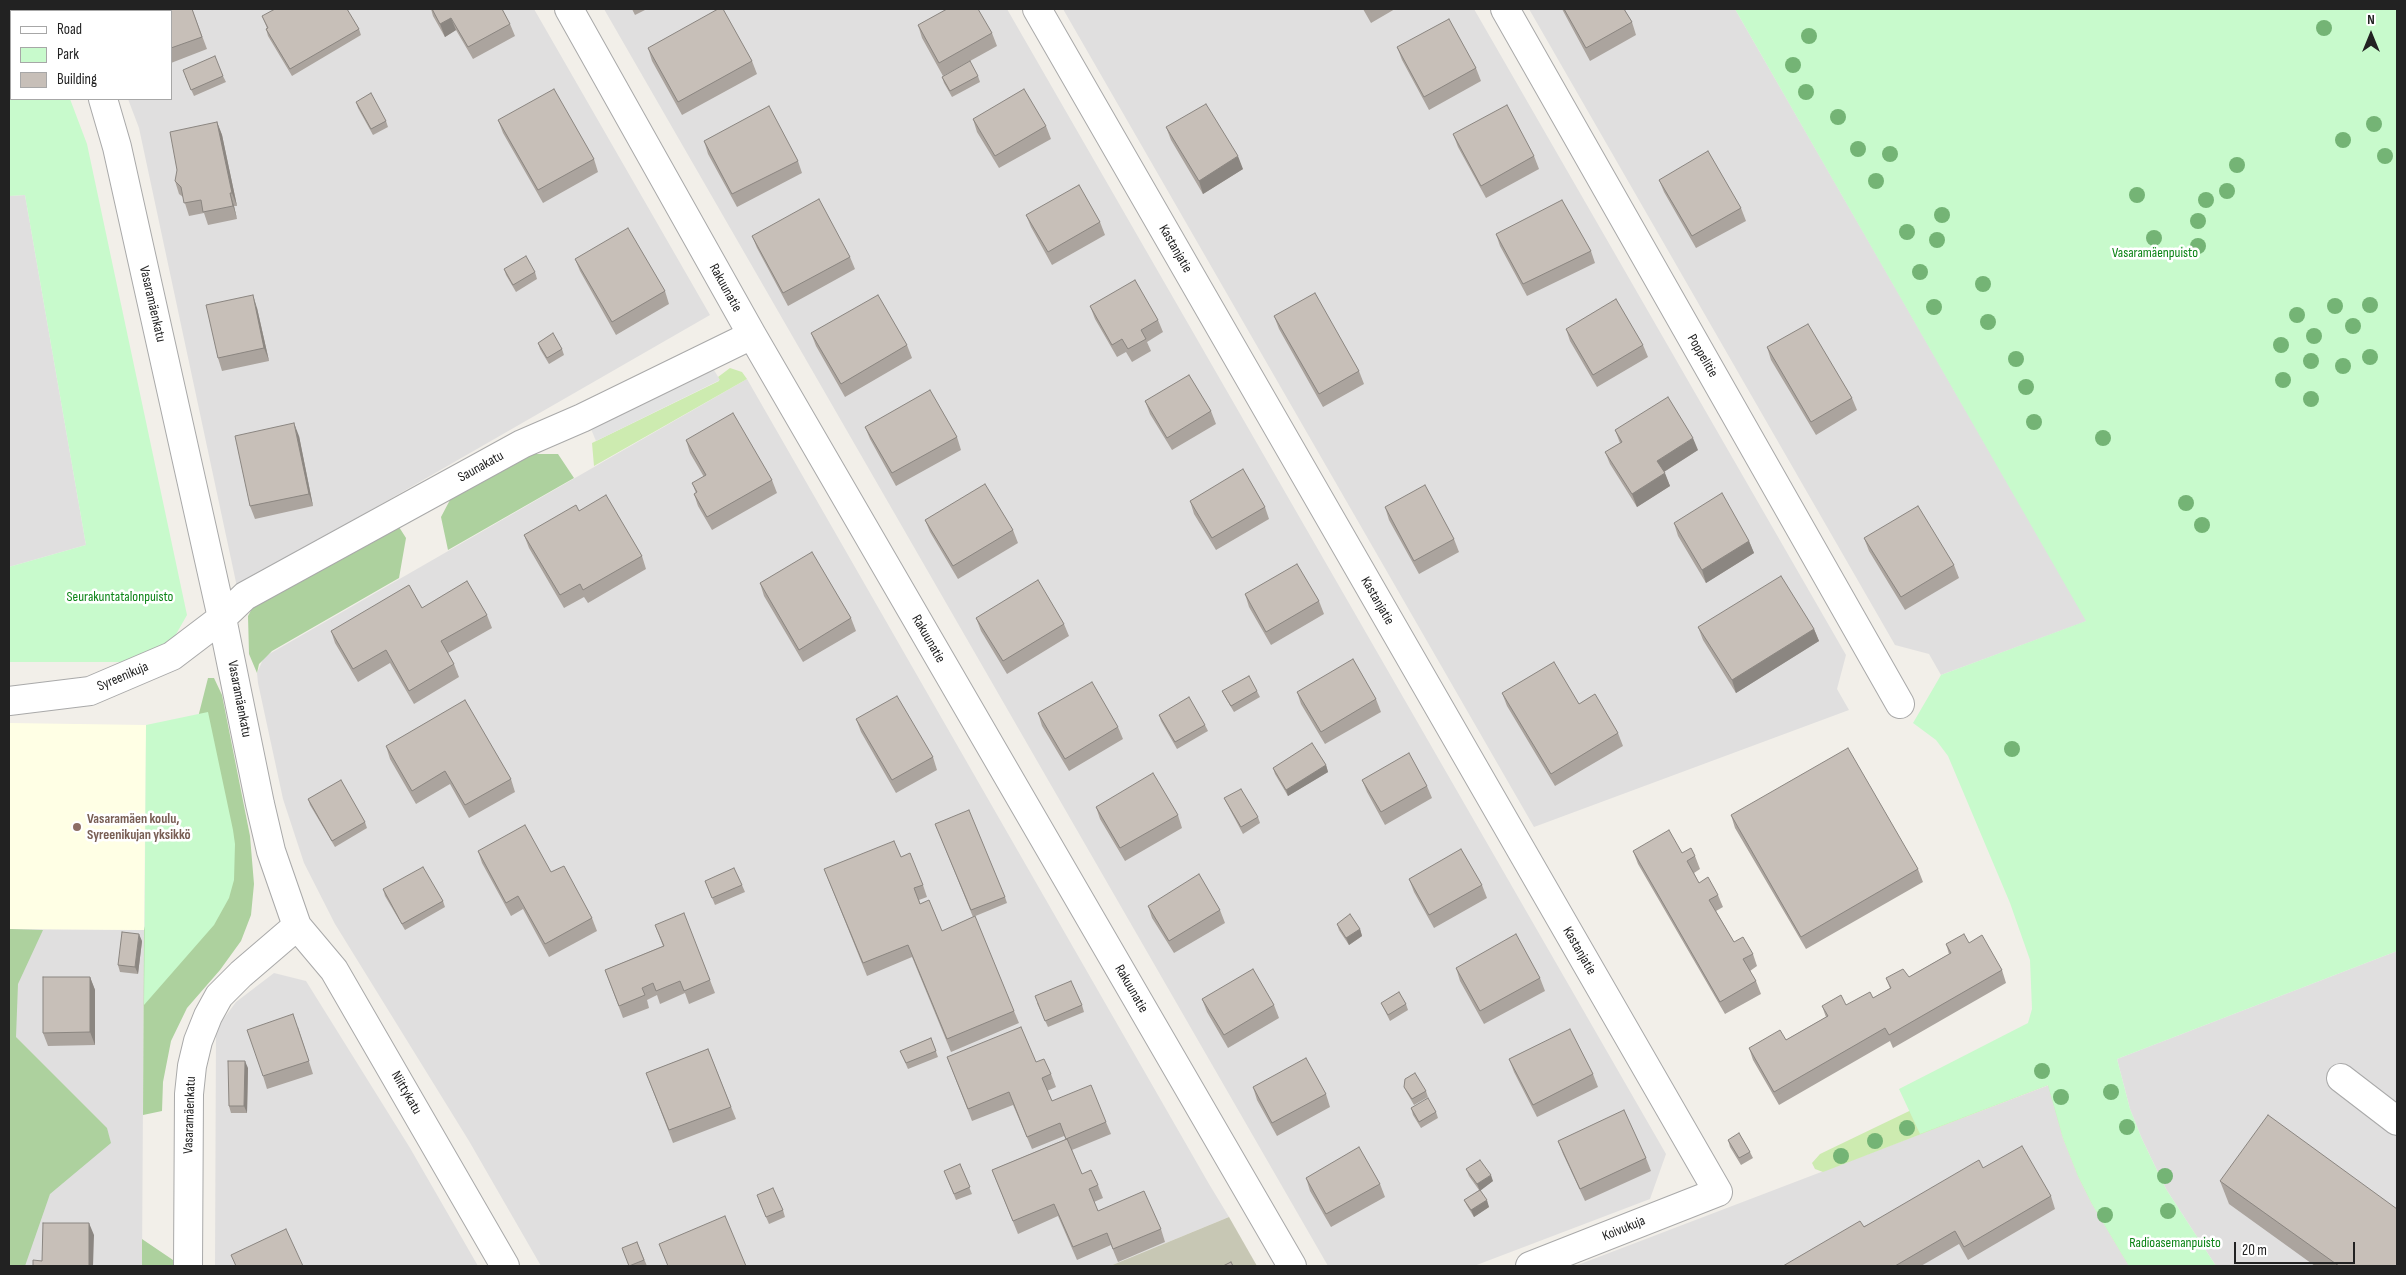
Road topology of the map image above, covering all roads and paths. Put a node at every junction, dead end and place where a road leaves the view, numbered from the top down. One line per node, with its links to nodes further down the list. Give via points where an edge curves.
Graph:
1 (569, 9): 5 (street, Rakuunatie)
2 (1037, 9): 12 (street, Kastanjatie)
3 (1505, 9): 8 (street, Poppelitie)
4 (103, 100): 6 (street, Vasaramäenkatu, via 117,148)
5 (752, 335): 6 (street, Saunakatu, via 522,444 245,596); 15 (street, Rakuunatie)
6 (222, 618): 7 (street, Syreenikuja, via 172,656 90,691); 9 (street, Vasaramäenkatu, via 271,850)
7 (9, 701)
8 (1900, 704)
9 (297, 926): 13 (street, Vasaramäenkatu, via 219,996 198,1041 189,1094); 14 (street, Niittykatu, via 334,970)
10 (2341, 1078): 11 (street)
11 (2397, 1121)
12 (1718, 1192): 16 (street, Koivukuja)
13 (188, 1266)
14 (505, 1266)
15 (1292, 1266)
16 (1530, 1266)

